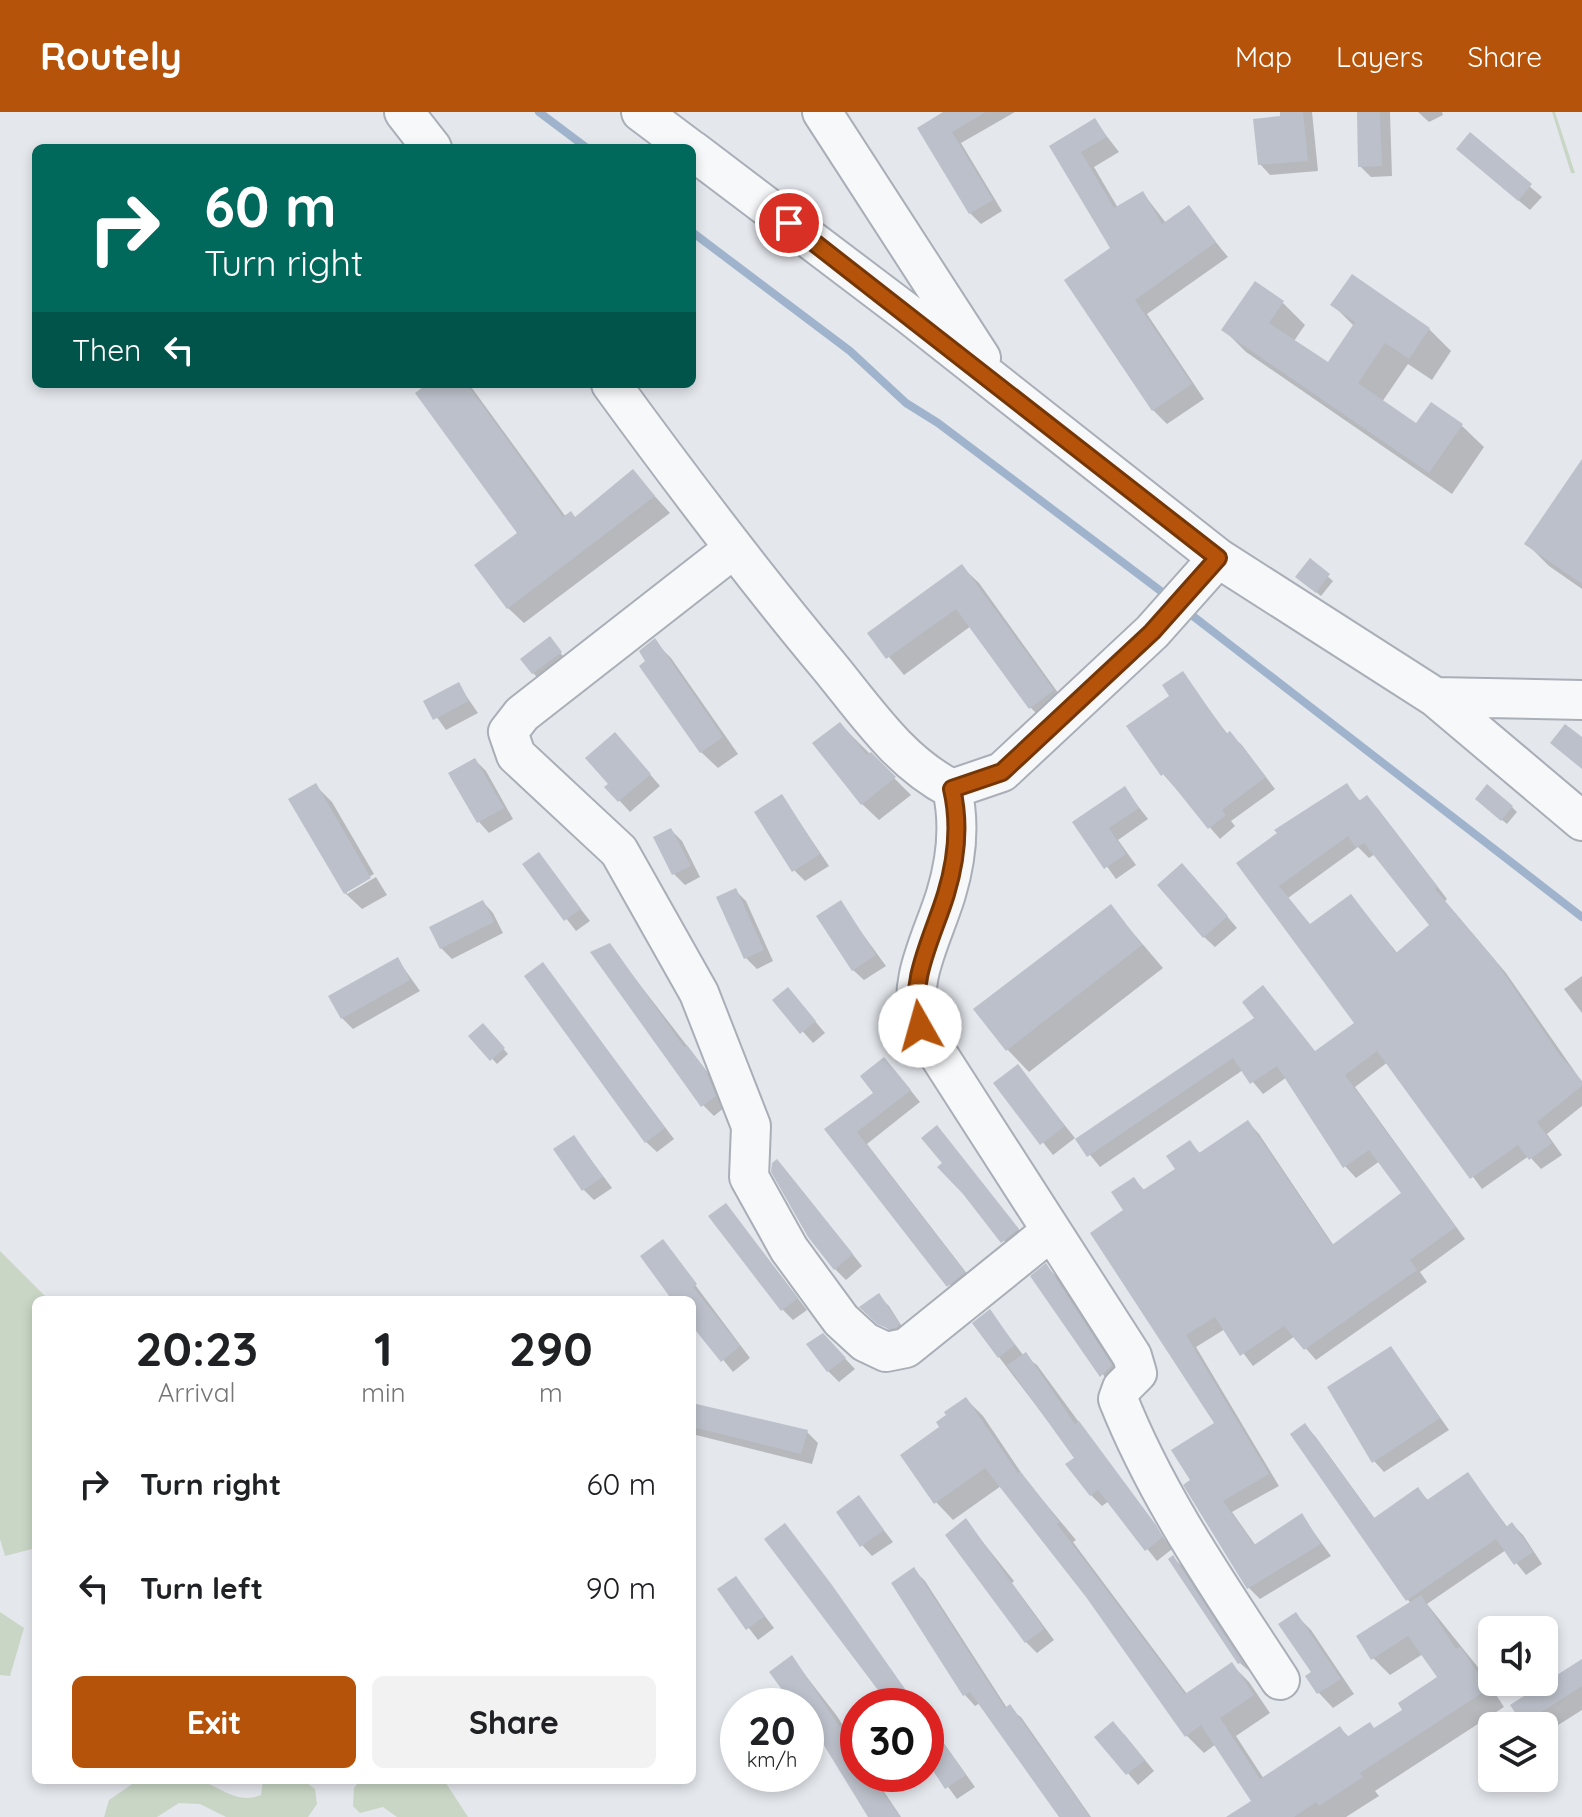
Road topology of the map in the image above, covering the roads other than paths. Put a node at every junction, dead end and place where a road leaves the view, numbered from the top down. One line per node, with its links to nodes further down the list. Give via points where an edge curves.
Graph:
1 (404, 112): 4 (street)
2 (641, 112): 5 (street)
3 (822, 112): 7 (street)
4 (429, 144)
5 (683, 144)
6 (696, 154): 7 (street)
7 (998, 384): 10 (street)
8 (614, 388): 9 (street)
9 (732, 550): 13 (street, via 900,752 925,776); 15 (street, via 522,714 508,732 516,755 619,851 699,993 724,1049 751,1126 749,1177 789,1249 841,1320 865,1342 886,1352 906,1348)
10 (1218, 558): 11 (street); 13 (street, via 1152,632 1002,772)
11 (1435, 697): 12 (street); 14 (street)
12 (1582, 700)
13 (952, 789): 15 (street, via 957,811 954,850 947,890 914,993 915,1008 920,1026)
14 (1582, 821)
15 (1050, 1232): 16 (street, via 1132,1356 1137,1373 1118,1399 1128,1425 1187,1538)
16 (1280, 1680)

